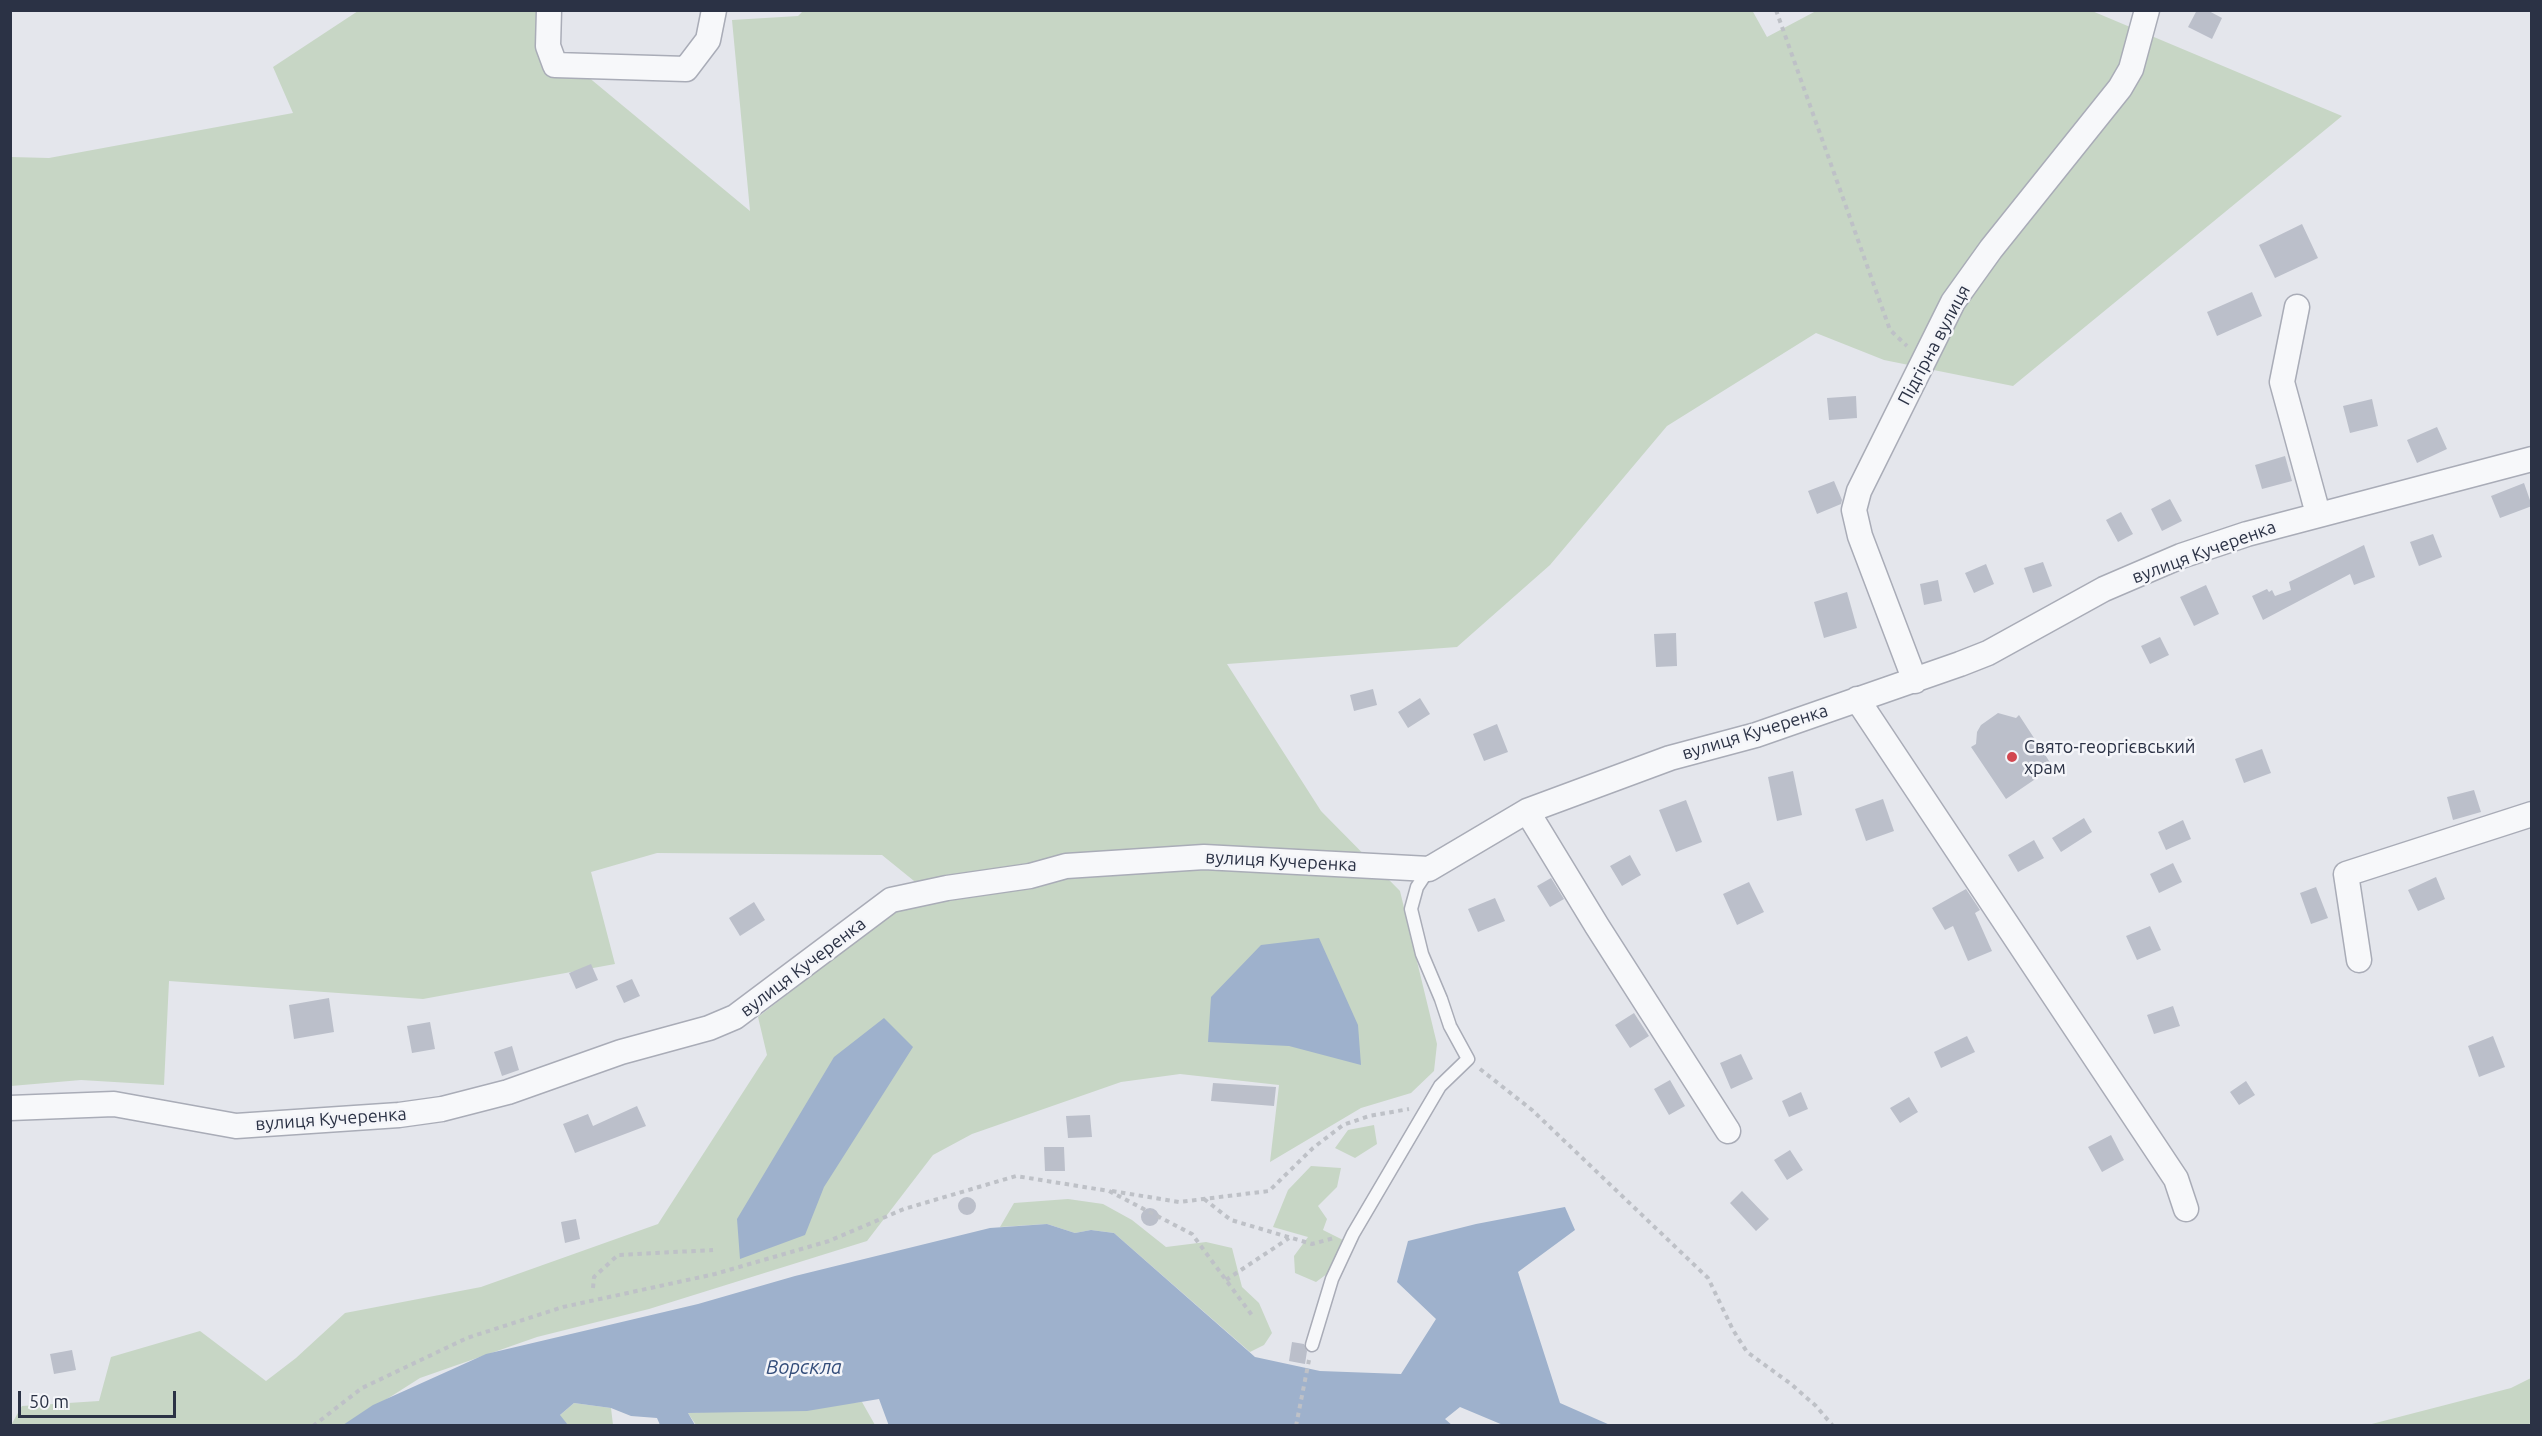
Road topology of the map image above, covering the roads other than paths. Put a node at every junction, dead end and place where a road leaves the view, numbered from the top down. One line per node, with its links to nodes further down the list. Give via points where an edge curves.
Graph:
1 (549, 10): 2 (street, via 548,46 555,65 686,69 708,40)
2 (714, 10)
3 (2147, 10): 7 (street, Підгірна вулиця, via 2131,69 2120,88 1953,302 1859,491 1854,510 1870,564)
4 (2297, 307): 6 (street, via 2282,382)
5 (2532, 459): 6 (street, вулиця Кучеренка)
6 (2318, 514): 7 (street, вулиця Кучеренка, via 2247,534 2147,570 2104,589 1988,653)
7 (1915, 681): 8 (street, вулиця Кучеренка)
8 (1857, 699): 9 (street, вулиця Кучеренка, via 1756,735 1670,758); 15 (street, via 2176,1179)
9 (1527, 811): 11 (street, вулиця Кучеренка); 14 (street)
10 (2532, 814): 12 (street, via 2346,874)
11 (1429, 869): 13 (street, вулиця Кучеренка, via 1204,857 1066,866 891,900 735,1017 508,1092 442,1109 236,1126 114,1104); 16 (lane, via 1417,887 1412,909 1422,954 1450,1026 1468,1059 1440,1086 1353,1234 1332,1279)
12 (2359, 960)
13 (10, 1108)
14 (1728, 1131)
15 (2186, 1209)
16 (1312, 1345)

